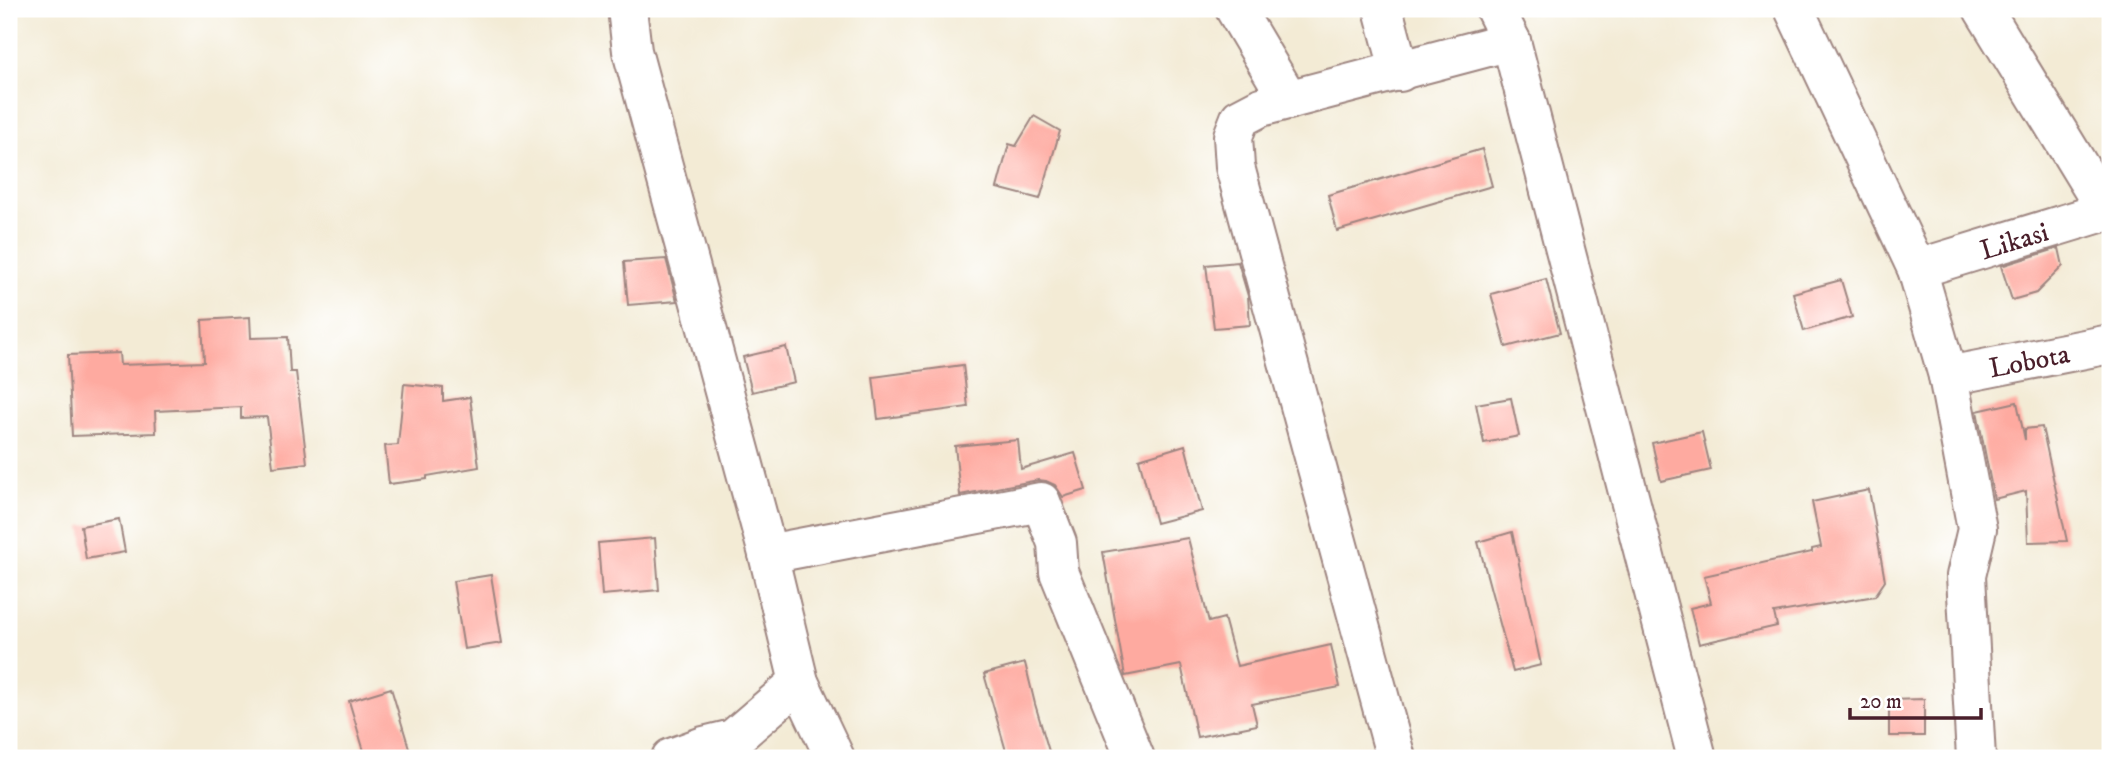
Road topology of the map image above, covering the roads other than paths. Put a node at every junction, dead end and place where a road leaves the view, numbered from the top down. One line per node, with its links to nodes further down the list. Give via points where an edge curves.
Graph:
1 (627, 9): 13 (lane, via 632,51)
2 (1235, 9): 8 (lane)
3 (1383, 9): 7 (lane)
4 (1794, 9): 10 (lane)
5 (1983, 9): 9 (lane)
6 (1503, 25): 7 (lane); 19 (lane)
7 (1400, 72): 8 (lane)
8 (1289, 100): 18 (lane, via 1240,118 1233,136 1235,167)
9 (2109, 211): 10 (lane, Likasi)
10 (1917, 269): 12 (lane)
11 (2110, 344): 12 (lane, Lobota)
12 (1948, 376): 20 (lane, via 1977,529 1966,576)
13 (768, 554): 14 (lane); 17 (lane, via 1041,502 1057,543 1059,572)
14 (799, 682): 15 (lane, via 733,739); 16 (lane)
15 (671, 758)
16 (835, 758)
17 (1135, 758)
18 (1396, 758)
19 (1697, 758)
20 (1976, 758)

